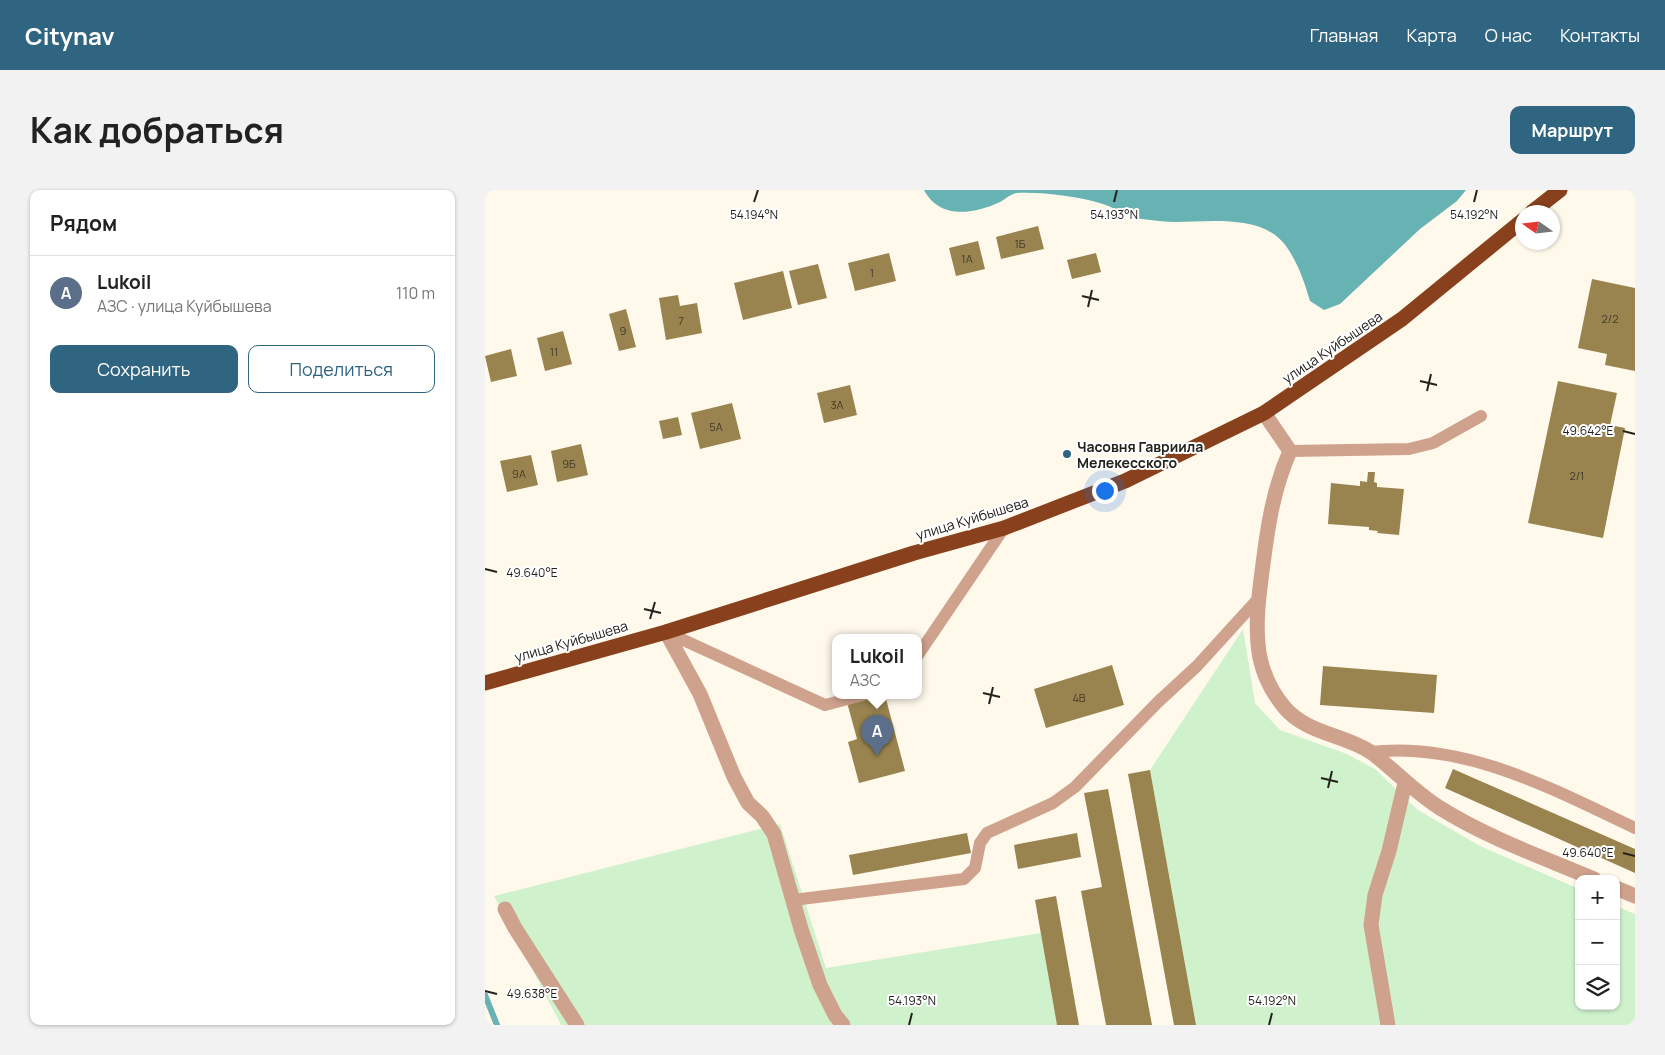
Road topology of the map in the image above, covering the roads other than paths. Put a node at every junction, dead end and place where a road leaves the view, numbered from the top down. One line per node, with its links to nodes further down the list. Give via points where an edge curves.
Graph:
1 (1560, 190): 2 (highway)
2 (1541, 205)
3 (1515, 227): 4 (highway, улица Куйбышева, via 1402,319)
4 (1264, 413): 6 (street); 7 (highway, улица Куйбышева, via 1125,481)
5 (1481, 416): 6 (lane, via 1433,442 1409,449)
6 (1290, 451): 8 (street, via 1267,527)
7 (1005, 528): 9 (highway, улица Куйбышева, via 914,553); 10 (lane)
8 (1258, 599): 13 (street, via 1260,657 1265,676 1286,710 1305,723); 19 (lane, via 1197,666 1075,787 1053,803 987,833 980,843 975,868 964,879)
9 (666, 632): 11 (highway, улица Куйбышева); 12 (lane, via 825,705); 19 (street, via 700,694 734,777 748,803 774,834)
10 (922, 649)
11 (485, 683)
12 (848, 699)
13 (1370, 752): 14 (street); 15 (lane, via 1399,748 1457,756 1499,768)
14 (1405, 783): 16 (street, via 1480,831); 23 (street, via 1375,895 1371,925)
15 (1635, 828)
16 (1584, 875)
17 (1620, 890): 18 (street)
18 (1635, 896)
19 (793, 900): 22 (street, via 820,985)
20 (505, 909): 21 (street)
21 (577, 1025)
22 (843, 1025)
23 (1388, 1025)

